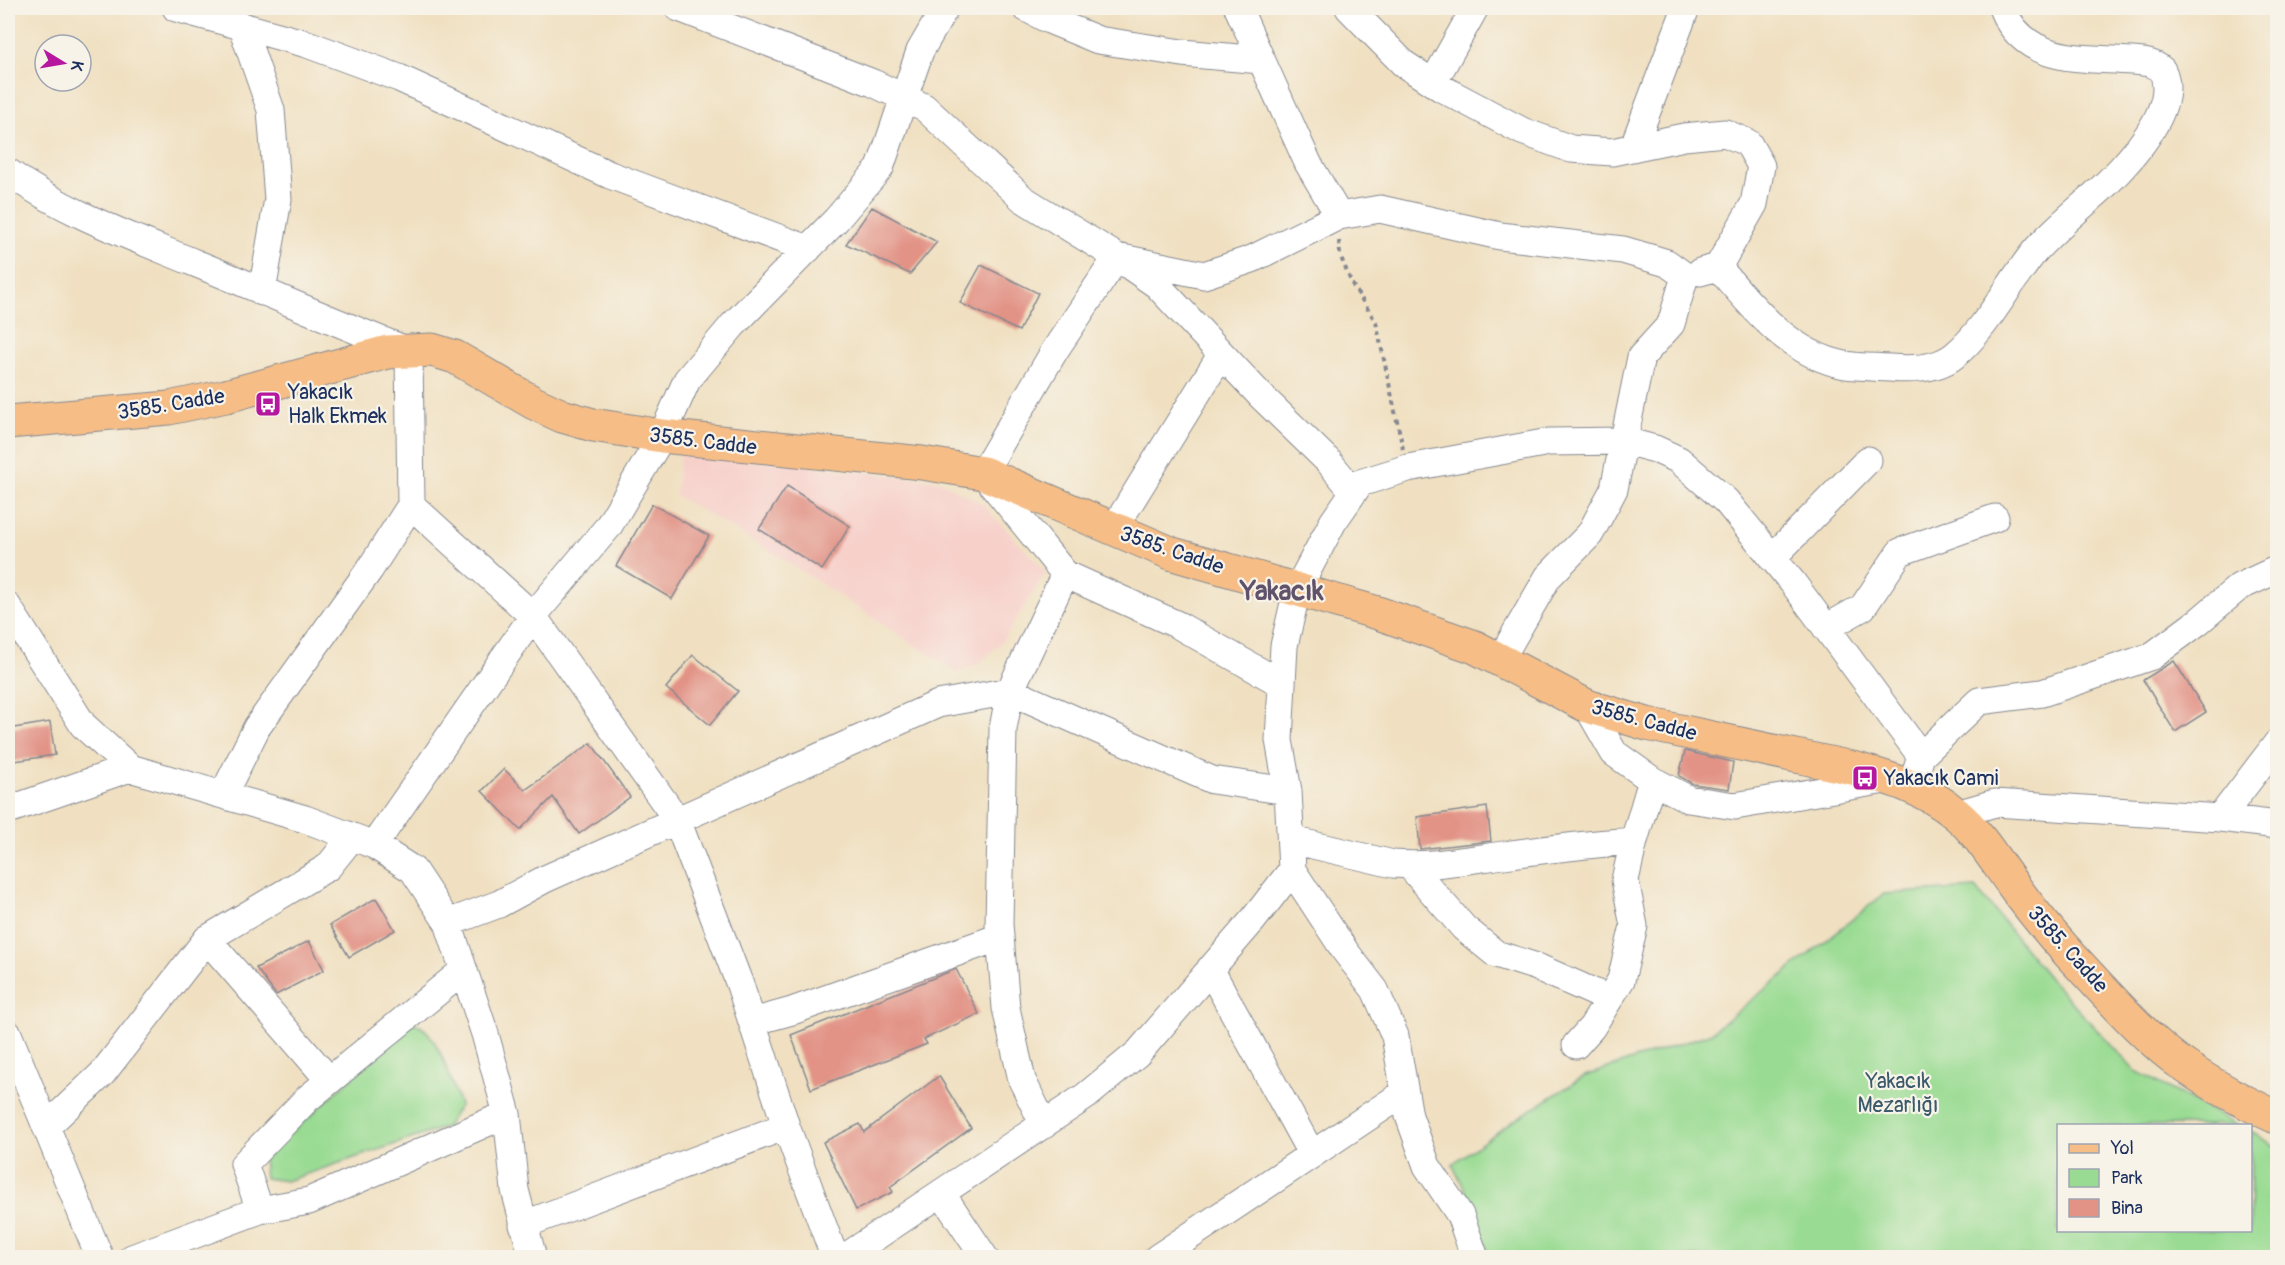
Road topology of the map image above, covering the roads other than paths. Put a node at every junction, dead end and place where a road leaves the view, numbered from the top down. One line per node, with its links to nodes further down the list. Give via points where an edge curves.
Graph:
1 (176, 8): 10 (street)
2 (679, 8): 13 (street)
3 (945, 8): 13 (street, via 920,51)
4 (1026, 8): 11 (street, via 1098,40)
5 (1238, 8): 11 (street)
6 (1349, 8): 12 (street, via 1404,64)
7 (1475, 8): 12 (street)
8 (1686, 8): 14 (street)
9 (2002, 8): 19 (street, via 2016,30 2046,51 2070,59 2150,63 2162,70 2166,85 2160,109 2144,142 2123,168 2036,250 1953,356 1916,370 1844,364 1797,346 1750,305)
10 (229, 19): 17 (street, via 399,78 610,175); 22 (street, via 271,110 278,199)
11 (1261, 60): 16 (street, via 1308,163)
12 (1433, 83): 14 (street, via 1522,131 1571,149 1612,152)
13 (903, 97): 17 (street, via 880,168); 18 (street, via 924,107 1023,199)
14 (1633, 148): 19 (street, via 1725,133 1748,143 1761,166 1754,204)
15 (8, 171): 22 (street, via 102,226)
16 (1339, 216): 20 (street, via 1252,259); 21 (street, via 1380,209 1500,236 1623,250 1667,263)
17 (808, 249): 27 (street, via 733,325 687,380)
18 (1117, 257): 20 (street); 23 (street, via 1157,285); 30 (street, via 1055,350)
19 (1718, 267): 21 (street)
20 (1204, 275): 23 (street)
21 (1684, 276): 28 (street, via 1671,324 1641,357)
22 (262, 292): 24 (street)
23 (1190, 320): 25 (street)
24 (410, 351): 26 (main road, 3585. Cadde, via 350,361 198,403); 27 (main road, 3585. Cadde, via 432,350 455,357 562,416); 32 (street)
25 (1221, 355): 31 (street); 34 (street)
26 (8, 422)
27 (662, 436): 30 (main road, 3585. Cadde); 40 (street, via 608,526)
28 (1625, 441): 31 (street, via 1549,442 1408,468 1360,483); 35 (street, via 1679,460 1726,501); 42 (street, via 1614,489 1590,534 1548,577)
29 (1868, 460): 35 (street)
30 (983, 473): 34 (main road, 3585. Cadde); 37 (street)
31 (1354, 492): 38 (street, via 1333,522)
32 (411, 506): 40 (street); 52 (street, via 257,727)
33 (1995, 518): 41 (street, via 1900,552 1863,607)
34 (1113, 530): 38 (main road, 3585. Cadde, via 1173,554)
35 (1772, 558): 41 (street)
36 (2277, 569): 47 (street, via 2239,587 2152,656 2042,693 1979,701)
37 (1065, 574): 43 (street, via 1178,625); 44 (street)
38 (1297, 590): 42 (main road, 3585. Cadde, via 1422,627); 43 (street, via 1284,646)
39 (8, 607): 48 (street, via 83,725)
40 (533, 616): 56 (street); 59 (street)
41 (1826, 628): 47 (street)
42 (1500, 660): 45 (main road, 3585. Cadde)
43 (1282, 684): 51 (street, via 1280,740)
44 (1010, 691): 51 (street, via 1212,780); 56 (street, via 938,704); 64 (street, via 1003,729)
45 (1587, 706): 49 (street, via 1614,753); 50 (main road, 3585. Cadde, via 1647,724 1857,769)
46 (2277, 742): 55 (street)
47 (1921, 756): 50 (street)
48 (130, 768): 52 (street); 53 (street)
49 (1652, 780): 50 (street, via 1688,799 1735,806); 60 (street)
50 (1901, 783): 54 (main road, 3585. Cadde)
51 (1288, 791): 58 (street)
52 (224, 795): 59 (street)
53 (8, 810)
54 (1957, 814): 55 (street, via 1995,803); 76 (main road, 3585. Cadde, via 2048,928 2133,1020 2184,1066)
55 (2220, 818): 57 (street)
56 (677, 820): 63 (street, via 499,904); 69 (street)
57 (2277, 825)
58 (1292, 840): 61 (street); 62 (street)
59 (363, 841): 63 (street, via 413,870); 65 (street, via 328,867)
60 (1634, 841): 61 (street); 68 (street, via 1625,880 1634,926 1620,980)
61 (1409, 865): 68 (street, via 1464,928 1496,954 1537,967)
62 (1292, 870): 66 (street); 74 (street, via 1375,990 1395,1036)
63 (448, 923): 67 (street)
64 (1000, 937): 69 (street); 77 (street, via 1006,1008 1022,1080)
65 (207, 939): 73 (street); 79 (street, via 102,1074)
66 (1210, 969): 77 (street, via 1138,1053); 80 (street)
67 (464, 970): 73 (street); 75 (street)
68 (1609, 999): 71 (street)
69 (752, 1022): 78 (street)
70 (8, 1034): 72 (street)
71 (1576, 1045)
72 (16, 1078): 79 (street)
73 (329, 1080): 82 (street, via 244,1164)
74 (1404, 1093): 80 (street); 91 (street, via 1427,1166 1460,1215)
75 (507, 1114): 82 (street, via 309,1201); 83 (street)
76 (2277, 1118)
77 (1044, 1125): 81 (street)
78 (786, 1126): 83 (street); 87 (street)
79 (46, 1127): 84 (street)
80 (1311, 1153): 90 (street)
81 (942, 1194): 88 (street); 89 (street)
82 (260, 1210): 85 (street)
83 (523, 1225): 86 (street)
84 (100, 1257)
85 (132, 1257)
86 (533, 1257)
87 (835, 1257)
88 (844, 1257)
89 (985, 1257)
90 (1157, 1257)
91 (1474, 1257)

